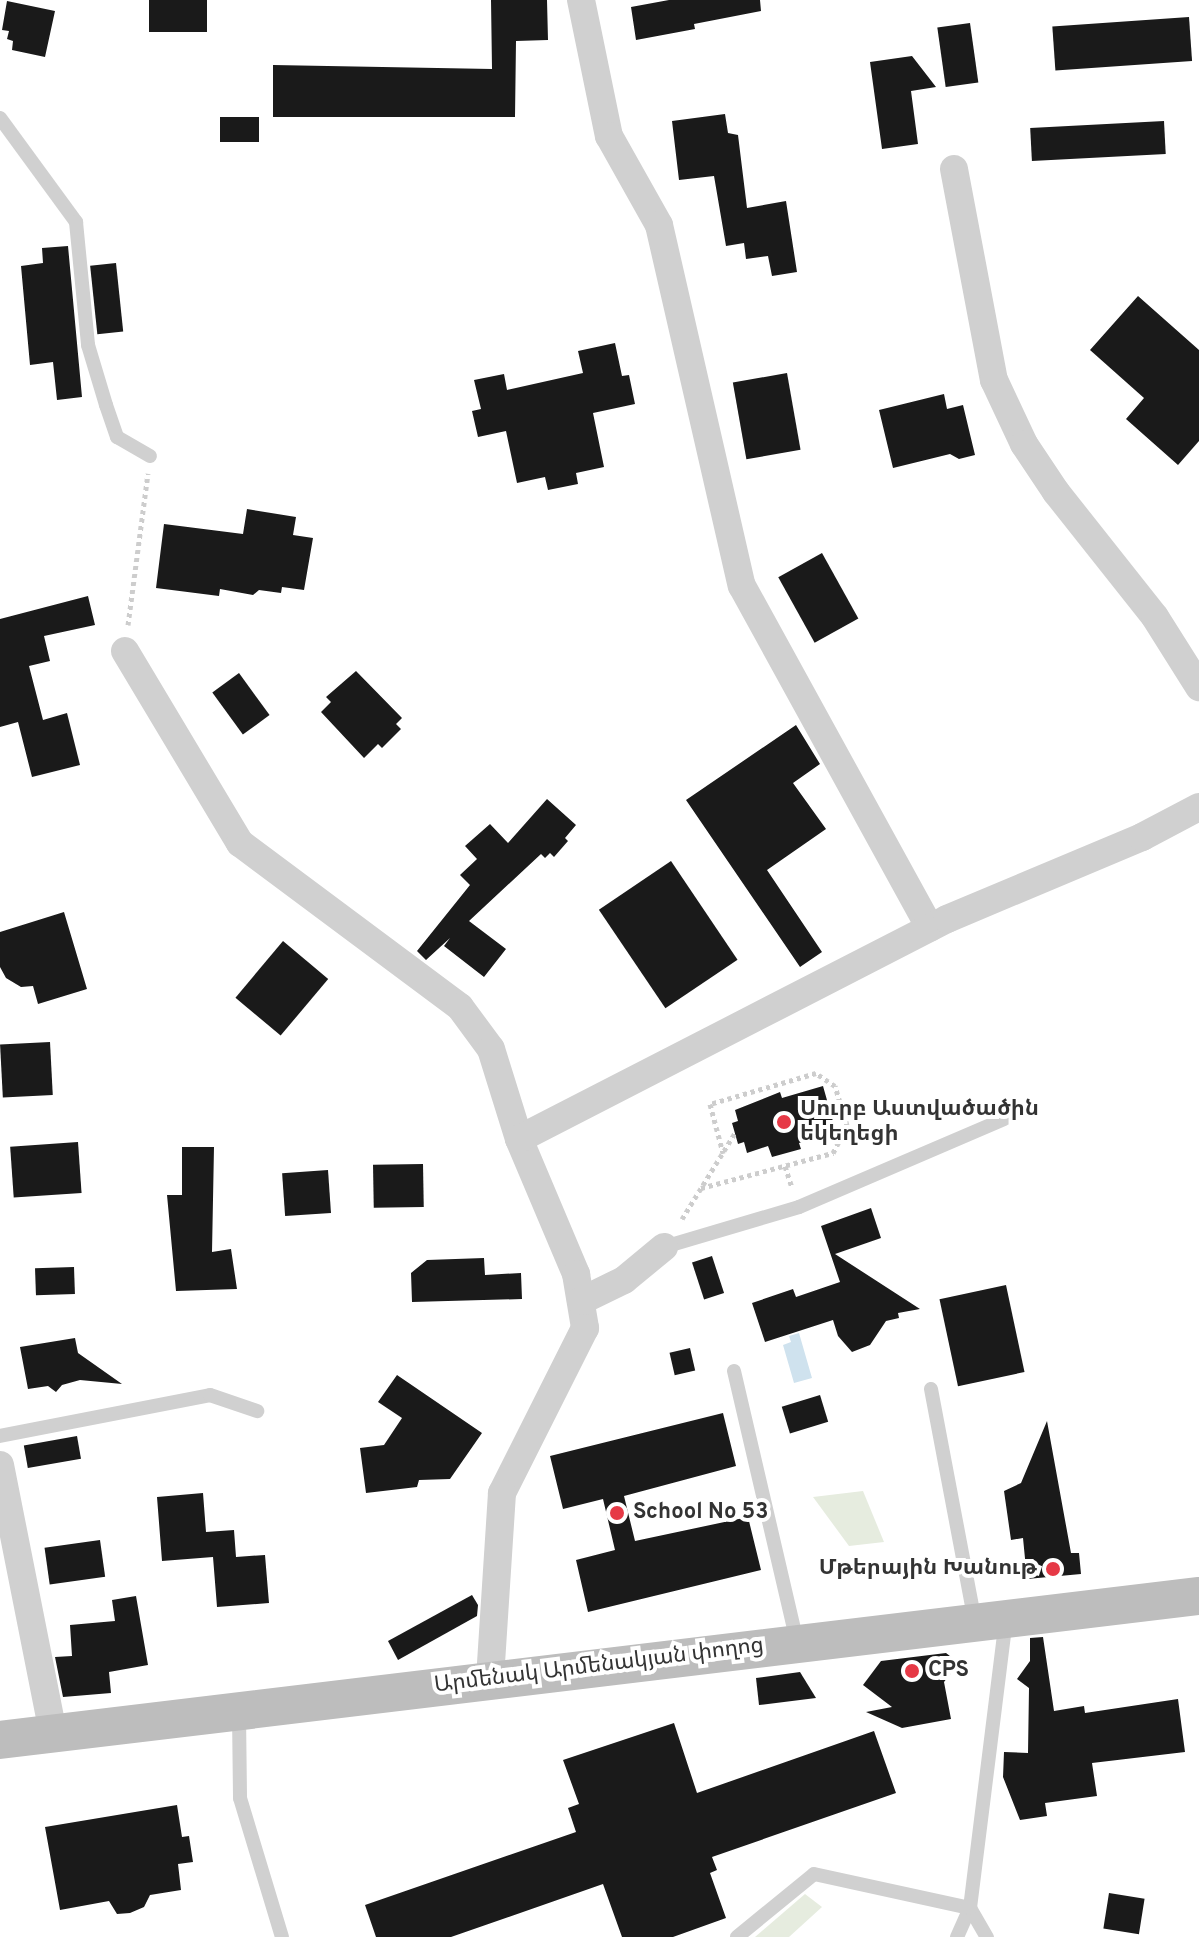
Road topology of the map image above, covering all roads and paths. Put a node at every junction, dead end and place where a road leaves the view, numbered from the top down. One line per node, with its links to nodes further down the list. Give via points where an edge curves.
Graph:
1 (581, 0): 8 (street, via 609,136 659,225 742,586)
2 (0, 118): 4 (lane, via 76,222 88,345 106,405 117,437)
3 (954, 169): 6 (street, via 994,380 1024,444 1155,617)
4 (150, 456): 5 (path)
5 (125, 651): 11 (street, via 240,843 460,1007 491,1049)
6 (1199, 687)
7 (1199, 807): 8 (street)
8 (930, 928): 11 (street)
9 (1004, 1119): 14 (lane, via 799,1207)
10 (735, 1133): 12 (path)
11 (519, 1139): 15 (street, via 576,1274)
12 (723, 1153): 13 (path); 13 (path, via 710,1104 816,1073 835,1086 847,1125 833,1153)
13 (701, 1188): 14 (path)
14 (664, 1247): 15 (street, via 624,1280)
15 (581, 1301): 24 (street, via 585,1328 502,1493)
16 (734, 1371): 23 (lane)
17 (931, 1389): 22 (lane)
18 (257, 1411): 19 (lane, via 210,1395)
19 (0, 1436)
20 (0, 1465): 26 (street)
21 (1199, 1596): 22 (main road, Արմենակ Արմենակյան փողոց)
22 (990, 1621): 23 (main road, Արմենակ Արմենակյան փողոց); 28 (lane)
23 (797, 1642): 24 (main road, Արմենակ Արմենակյան փողոց)
24 (490, 1678): 25 (main road, Արմենակ Արմենակյան փողոց)
25 (238, 1709): 26 (main road, Արմենակ Արմենակյան փողոց); 29 (lane, via 240,1798)
26 (53, 1732): 27 (main road, Արմենակ Արմենակյան փողոց)
27 (0, 1740)
28 (970, 1908): 30 (lane, via 814,1874); 31 (lane); 32 (lane)
29 (282, 1937)
30 (737, 1937)
31 (957, 1937)
32 (987, 1937)

